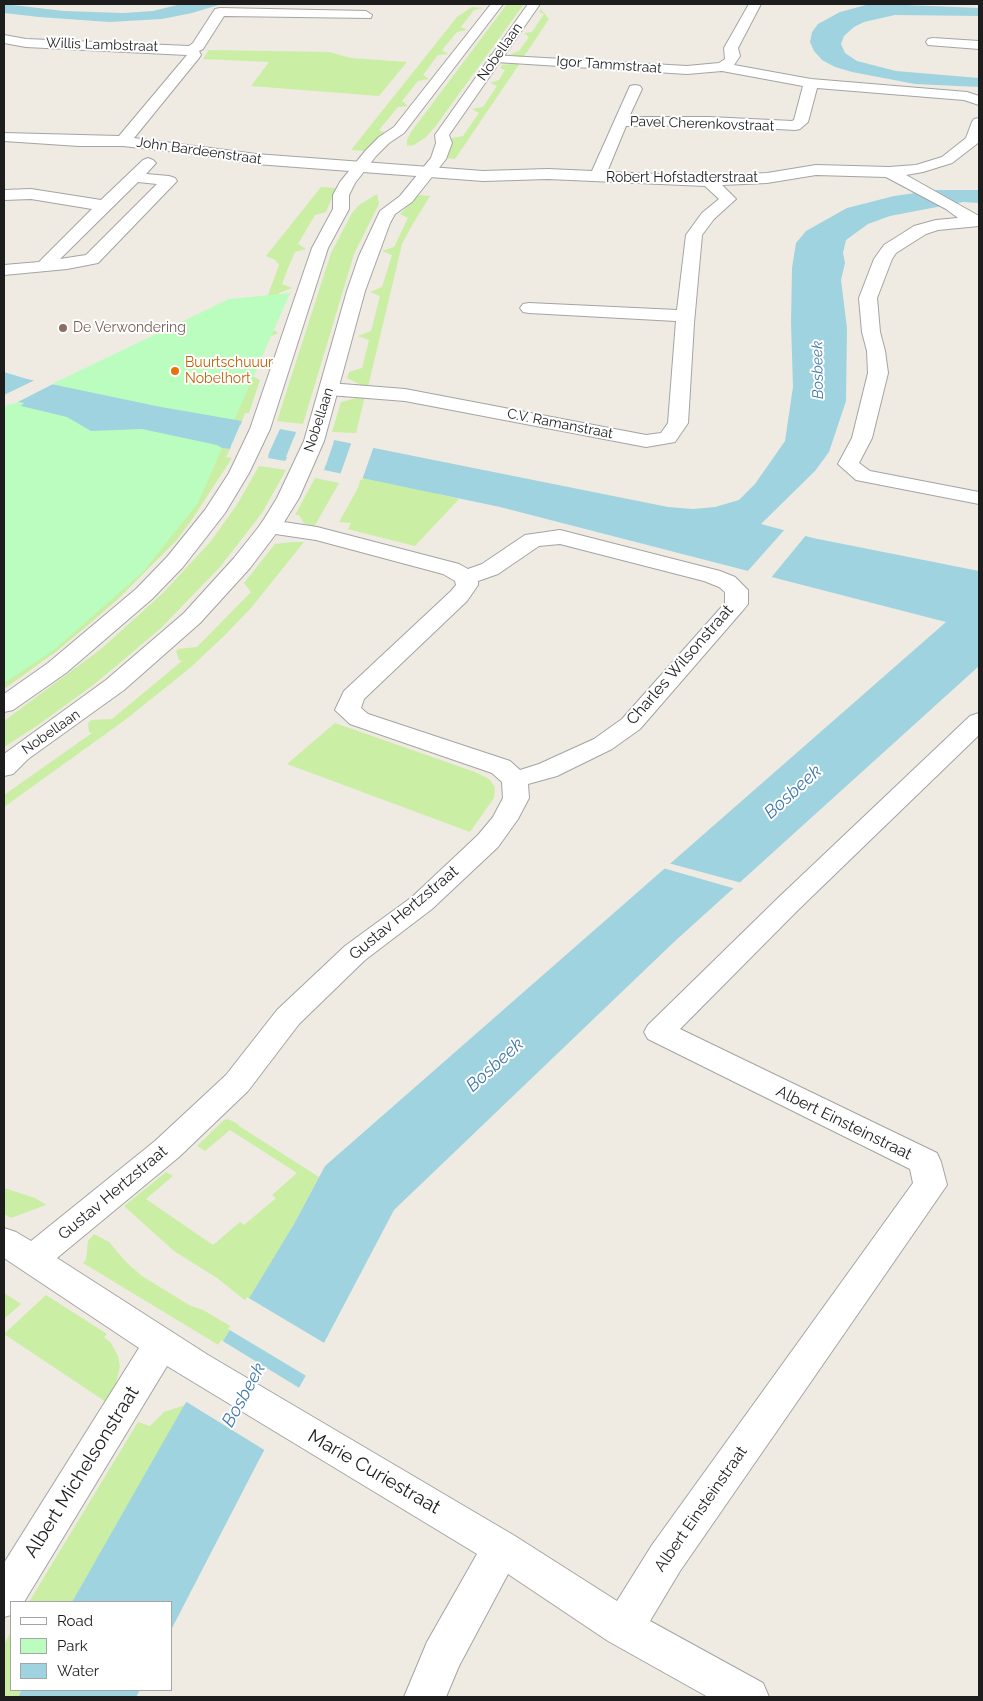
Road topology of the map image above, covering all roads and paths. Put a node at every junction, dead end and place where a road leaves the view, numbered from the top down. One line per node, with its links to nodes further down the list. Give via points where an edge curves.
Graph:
1 (497, 4): 19 (street, Nobellaan, via 399,130 376,148)
2 (534, 4): 9 (street, Nobellaan)
3 (755, 4): 10 (street, via 731,48 731,61)
4 (366, 15): 8 (street, via 220,12 198,46)
5 (7, 42): 8 (street, Willis Lambstraat)
6 (933, 42): 7 (street)
7 (979, 45)
8 (191, 50): 17 (street, via 194,55)
9 (496, 58): 10 (street, Igor Tammstraat, via 686,70); 21 (street, Nobellaan, via 442,135 444,143 438,159)
10 (722, 67): 11 (street)
11 (811, 83): 13 (street, via 967,96); 14 (street, Pavel Cherenkovstraat, via 802,122 795,126 709,121)
12 (635, 90): 14 (street)
13 (979, 101)
14 (620, 122): 24 (street, Pavel Cherenkovstraat)
15 (979, 122): 22 (street, Robert Hofstadterstraat, via 973,140 947,160 918,169)
16 (4, 137): 17 (street, John Bardeenstraat)
17 (123, 141): 18 (street, John Bardeenstraat)
18 (163, 145): 19 (street, John Bardeenstraat, via 256,159); 23 (street)
19 (360, 167): 20 (street, John Bardeenstraat); 39 (street, Nobellaan, via 340,195 341,209 320,248 260,429 239,473 214,513 175,562 144,594 57,668)
20 (393, 170): 21 (street, Robert Hofstadterstraat)
21 (428, 172): 24 (street, Robert Hofstadterstraat); 35 (street, Nobellaan, via 406,199 388,211 382,223 356,291)
22 (890, 172): 25 (street, Robert Hofstadterstraat, via 816,170); 30 (street)
23 (134, 177): 29 (street); 31 (street, via 169,180 92,259)
24 (596, 177): 26 (street, Robert Hofstadterstraat)
25 (768, 178): 26 (street, Robert Hofstadterstraat); 28 (street, C.V. Ramanstraat)
26 (709, 181): 28 (street)
27 (4, 195): 29 (street, via 31,194)
28 (728, 199): 34 (street, C.V. Ramanstraat, via 708,216 694,235)
29 (105, 206): 31 (street)
30 (976, 221): 36 (street, via 920,230 890,249 883,259 868,298 878,373 862,438 848,464 864,476)
31 (44, 266): 32 (street)
32 (4, 270)
33 (529, 308): 34 (street)
34 (686, 316): 35 (street, C.V. Ramanstraat, via 678,423 668,438 646,440 405,395)
35 (329, 389): 37 (street, Nobellaan, via 310,451)
36 (979, 498)
37 (270, 527): 38 (street, via 317,534 451,569); 41 (street, Nobellaan, via 192,618 115,685 18,754)
38 (466, 578): 42 (street, via 467,585 459,596 353,696 348,710 359,719 501,767); 42 (street, Charles Wilsonstraat, via 490,568 533,540 560,537 712,576 738,590 736,604 631,724 595,748 548,770)
39 (4, 705)
40 (979, 721): 48 (street, Albert Einsteinstraat, via 660,1032 925,1162 930,1185 666,1558)
41 (4, 768)
42 (515, 780): 44 (street, Gustav Hertzstraat, via 516,798 488,842 422,903 355,953 288,1017 237,1083 167,1148)
43 (4, 1241): 44 (street, Marie Curiestraat)
44 (33, 1259): 45 (street, Marie Curiestraat)
45 (162, 1344): 46 (street, Marie Curiestraat); 47 (street, Albert Michelsonstraat)
46 (502, 1548): 48 (street, Marie Curiestraat); 49 (street, via 442,1656)
47 (4, 1600)
48 (624, 1628): 50 (street, Marie Curiestraat)
49 (425, 1697)
50 (748, 1697)

